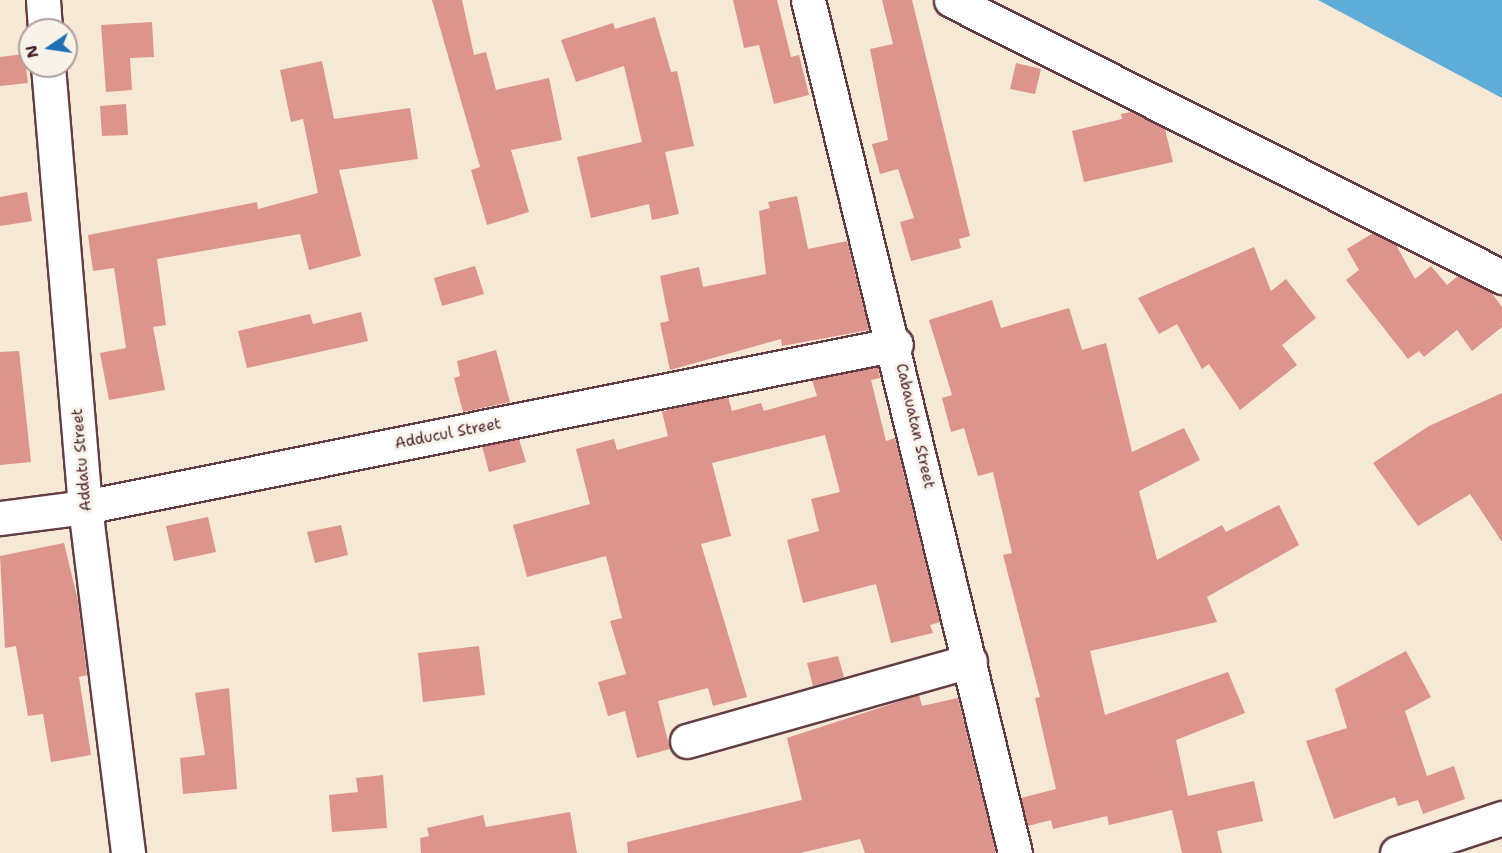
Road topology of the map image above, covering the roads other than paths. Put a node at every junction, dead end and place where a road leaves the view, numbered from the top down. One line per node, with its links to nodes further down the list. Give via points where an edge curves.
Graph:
1 (43, 0): 4 (street)
2 (808, 0): 7 (street, Cabauatan Street)
3 (951, 0): 6 (street)
4 (44, 18)
5 (49, 78): 8 (street, Addatu Street)
6 (1502, 277)
7 (896, 344): 8 (street, Adducul Street); 10 (street, Cabauatan Street)
8 (85, 507): 9 (street, Adducul Street); 13 (street, Addatu Street)
9 (0, 518)
10 (970, 661): 11 (street); 14 (street, Cabauatan Street)
11 (687, 741)
12 (1502, 818): 15 (street)
13 (128, 853)
14 (1015, 853)
15 (1397, 853)

